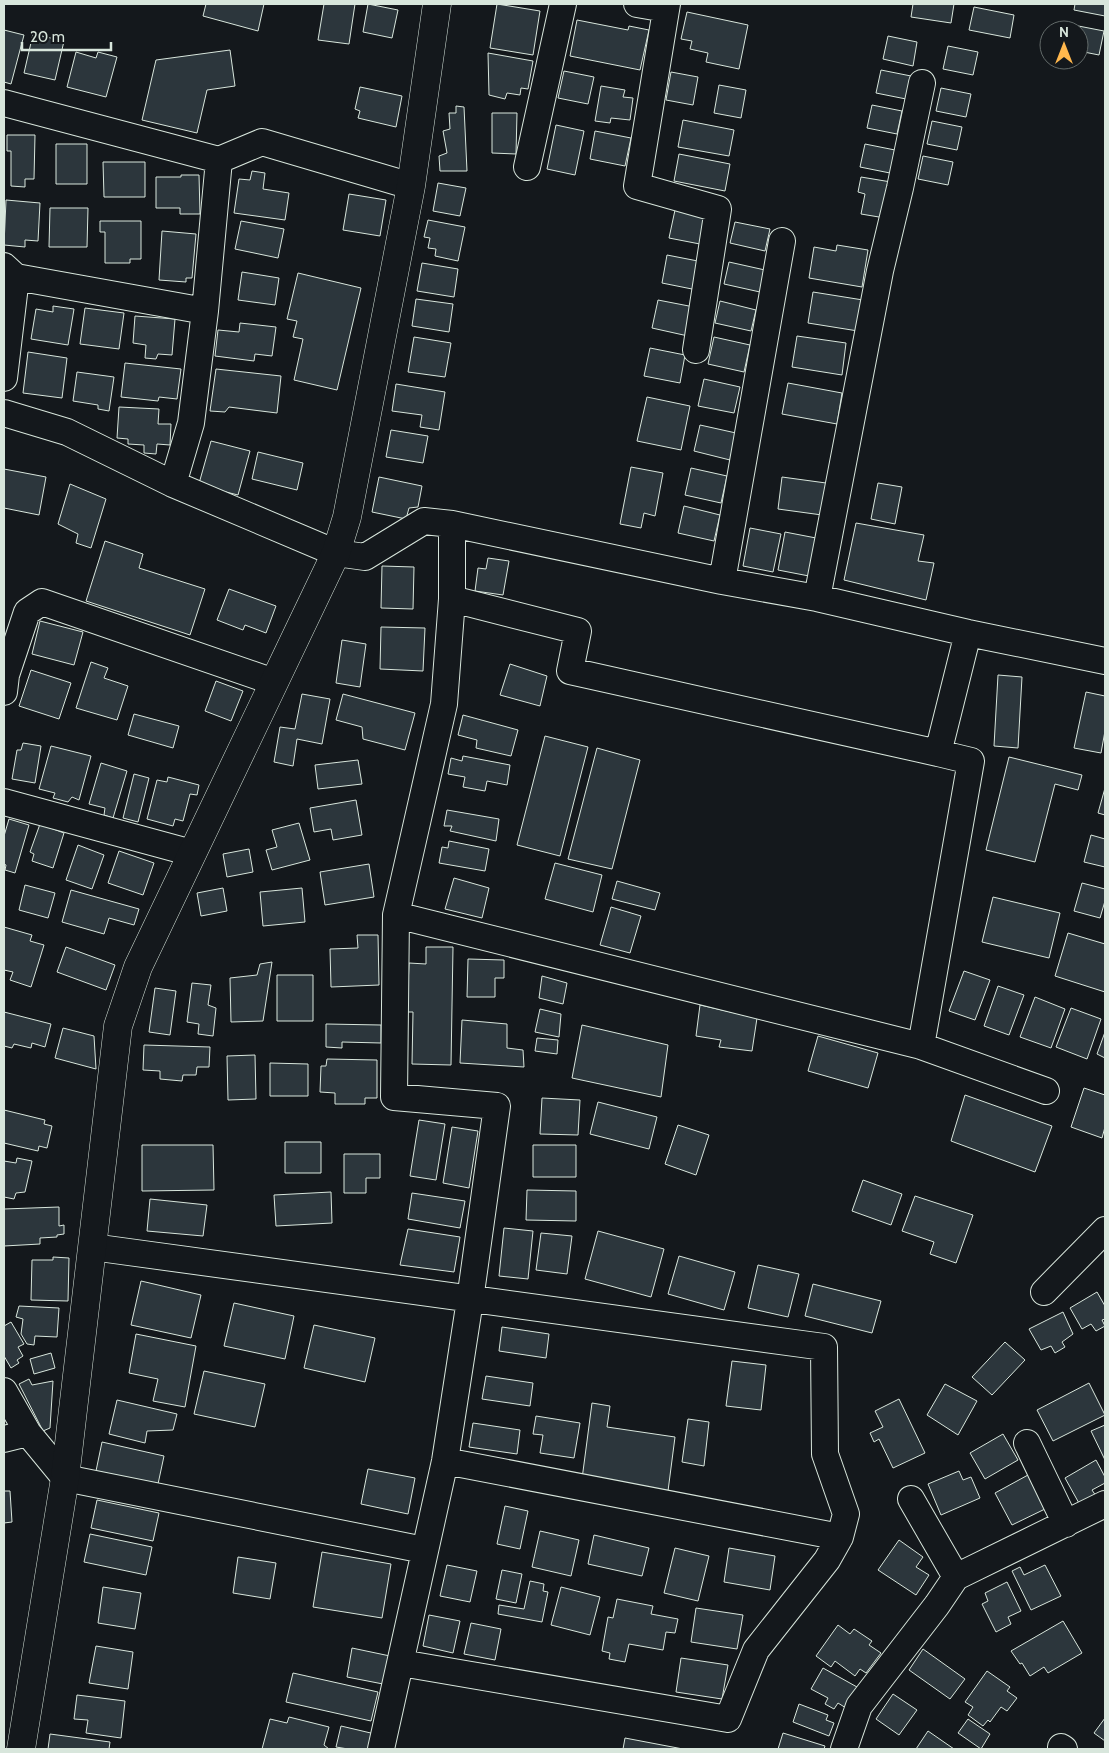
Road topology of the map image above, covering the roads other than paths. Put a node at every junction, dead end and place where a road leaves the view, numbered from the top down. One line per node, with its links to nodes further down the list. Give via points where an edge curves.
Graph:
1 (437, 4): 9 (street)
2 (563, 4): 8 (street)
3 (637, 4): 4 (street)
4 (666, 6): 13 (street, via 637,186 718,209)
5 (922, 83): 21 (street, via 880,271)
6 (4, 102): 7 (street)
7 (219, 160): 9 (street, via 262,142); 12 (street)
8 (527, 167)
9 (411, 186): 18 (street, via 347,517)
10 (782, 241): 19 (street)
11 (10, 272): 12 (street); 14 (street)
12 (205, 311): 16 (street, via 191,423)
13 (696, 350)
14 (4, 378)
15 (4, 413): 16 (street, via 67,432)
16 (173, 484): 18 (street)
17 (452, 524): 18 (street, via 424,520 365,557); 19 (street); 20 (street)
18 (336, 553): 24 (street)
19 (722, 581): 21 (street)
20 (452, 598): 26 (street, via 578,631 570,670); 29 (street, via 444,704)
21 (817, 598): 22 (street)
22 (968, 633): 23 (street); 26 (street)
23 (1105, 661)
24 (274, 682): 25 (street, via 42,602 27,612 6,675); 28 (street)
25 (4, 692)
26 (938, 753): 30 (street, via 970,761)
27 (4, 802): 28 (street)
28 (192, 853): 33 (street, via 138,967 118,1026)
29 (396, 915): 30 (street); 35 (street, via 394,1097 497,1106)
30 (922, 1046): 31 (street)
31 (1046, 1091)
32 (1105, 1230): 34 (street)
33 (92, 1247): 35 (street); 40 (street)
34 (1044, 1292)
35 (470, 1300): 39 (street); 44 (street, via 824,1348 825,1454 846,1514)
36 (4, 1392): 37 (street)
37 (16, 1436): 40 (street)
38 (1027, 1443): 43 (street)
39 (445, 1462): 44 (street); 45 (street)
40 (65, 1478): 45 (street); 48 (street)
41 (911, 1500): 46 (street)
42 (1105, 1504): 43 (street)
43 (1066, 1524): 46 (street)
44 (840, 1537): 47 (street, via 827,1560 756,1650 728,1719)
45 (424, 1550): 47 (street)
46 (956, 1577): 50 (street, via 859,1706)
47 (401, 1663): 49 (street)
48 (21, 1749)
49 (381, 1749)
50 (844, 1749)

